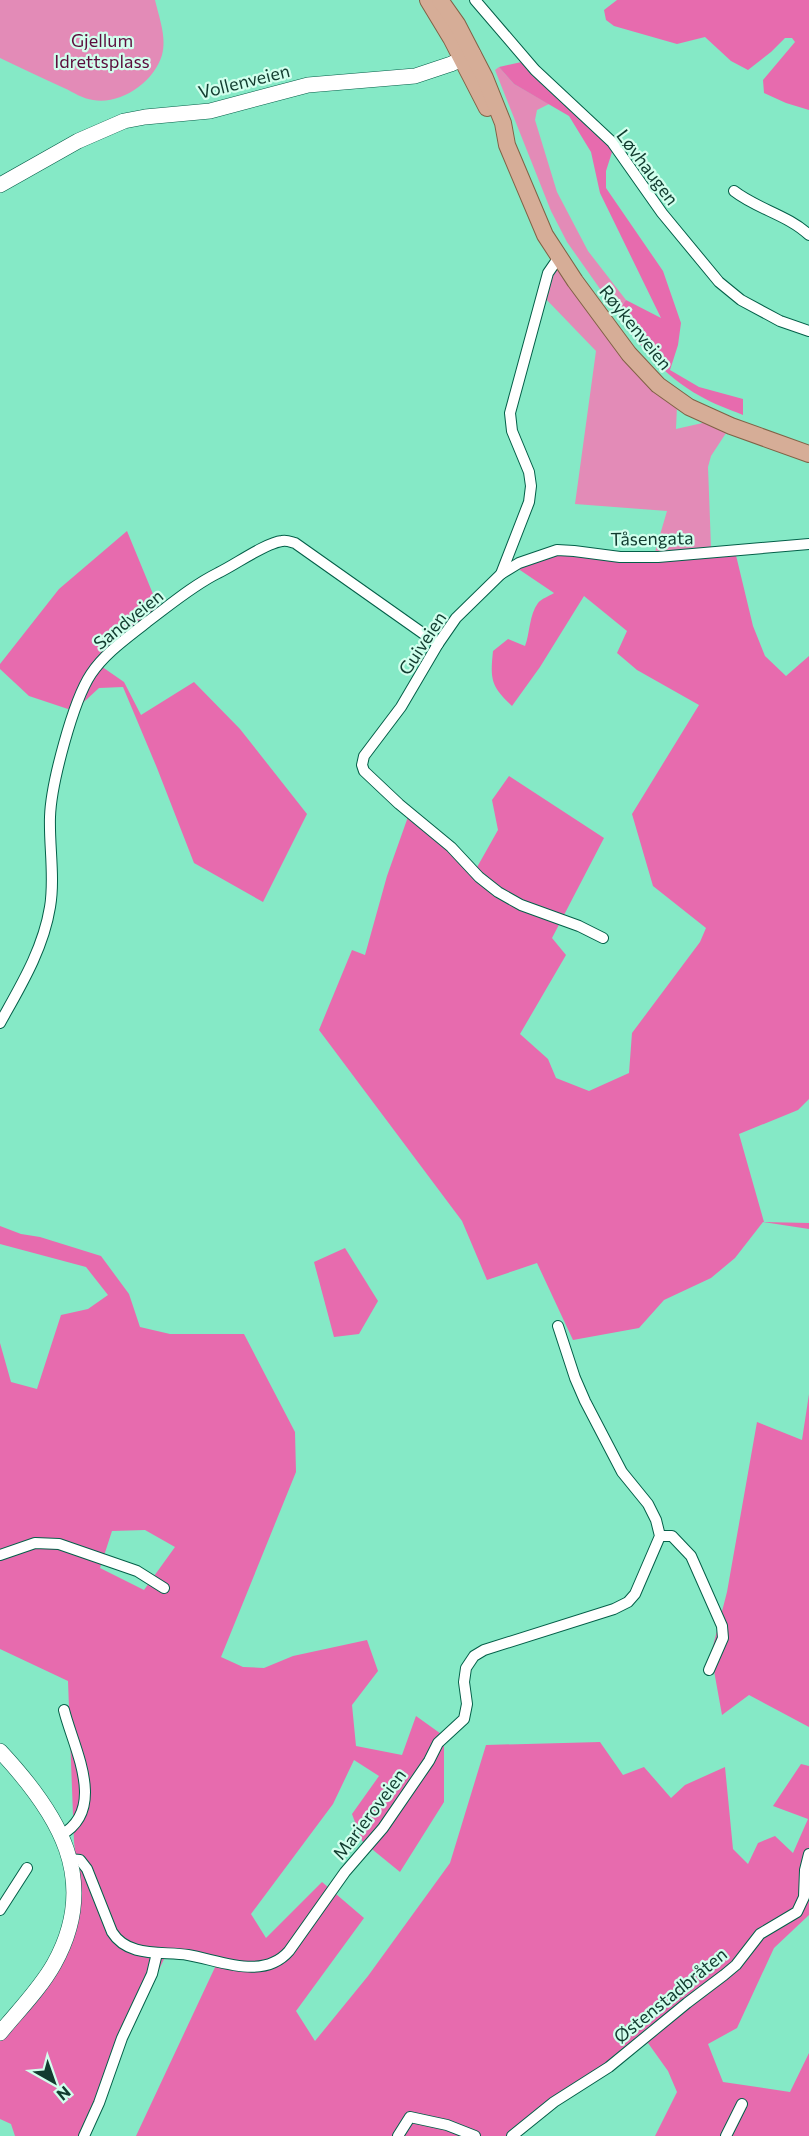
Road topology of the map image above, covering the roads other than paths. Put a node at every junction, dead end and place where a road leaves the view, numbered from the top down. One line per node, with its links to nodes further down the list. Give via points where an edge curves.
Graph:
1 (475, 0): 8 (street, Løvhaugen, via 536,70 612,142 662,213 719,282 741,300)
2 (438, 3): 3 (main road, Røykenveien, via 457,24)
3 (468, 56): 4 (main road, Vollenveien, via 415,76 321,83 210,111 124,121 78,141); 7 (main road, Røykenveien, via 496,103 507,145 535,213)
4 (0, 185)
5 (734, 190): 6 (street)
6 (809, 235)
7 (559, 257): 9 (main road, Røykenveien, via 628,354 658,385 705,415); 11 (street, Guiveien, via 548,273 510,413 512,431 531,486 529,502)
8 (809, 331)
9 (809, 454)
10 (809, 544): 11 (street, Tåsengata, via 658,557 557,550 525,560)
11 (501, 574): 12 (street, Guiveien, via 456,618)
12 (438, 644): 13 (street, Guiveien, via 401,707 364,756 364,771 498,892); 14 (street, Sandveien, via 296,543 285,540 203,581 109,652 92,671 74,711 50,815 50,906 42,938)
13 (603, 938)
14 (0, 1023)
15 (558, 1326): 16 (street, via 585,1401 622,1472 648,1504)
16 (660, 1536): 19 (street, via 672,1536 691,1556 717,1612 723,1638); 27 (street, Marieroveien, via 628,1602 474,1656 466,1668 464,1719 441,1739 383,1828 345,1872 285,1955 268,1964 244,1966 184,1954)
17 (0, 1555): 18 (street, via 35,1543 59,1544 137,1571)
18 (164, 1588)
19 (709, 1670)
20 (64, 1710): 22 (street, via 85,1778 86,1796 75,1823)
21 (0, 1751): 22 (main road, via 44,1803)
22 (61, 1835): 24 (main road)
23 (809, 1854): 33 (street, Østenstadbråten, via 804,1897 797,1912 760,1934 724,1975 609,2067 554,2102)
24 (69, 1859): 27 (street, Marieroveien, via 80,1860 87,1869 117,1940 136,1950); 28 (main road, via 74,1904 65,1941 50,1970)
25 (27, 1868): 26 (street)
26 (0, 1910)
27 (157, 1953): 30 (street, via 153,1974 122,2038)
28 (0, 2032)
29 (742, 2104): 34 (street)
30 (84, 2136)
31 (398, 2136): 32 (street, via 410,2117)
32 (475, 2136)
33 (513, 2136)
34 (726, 2136)

